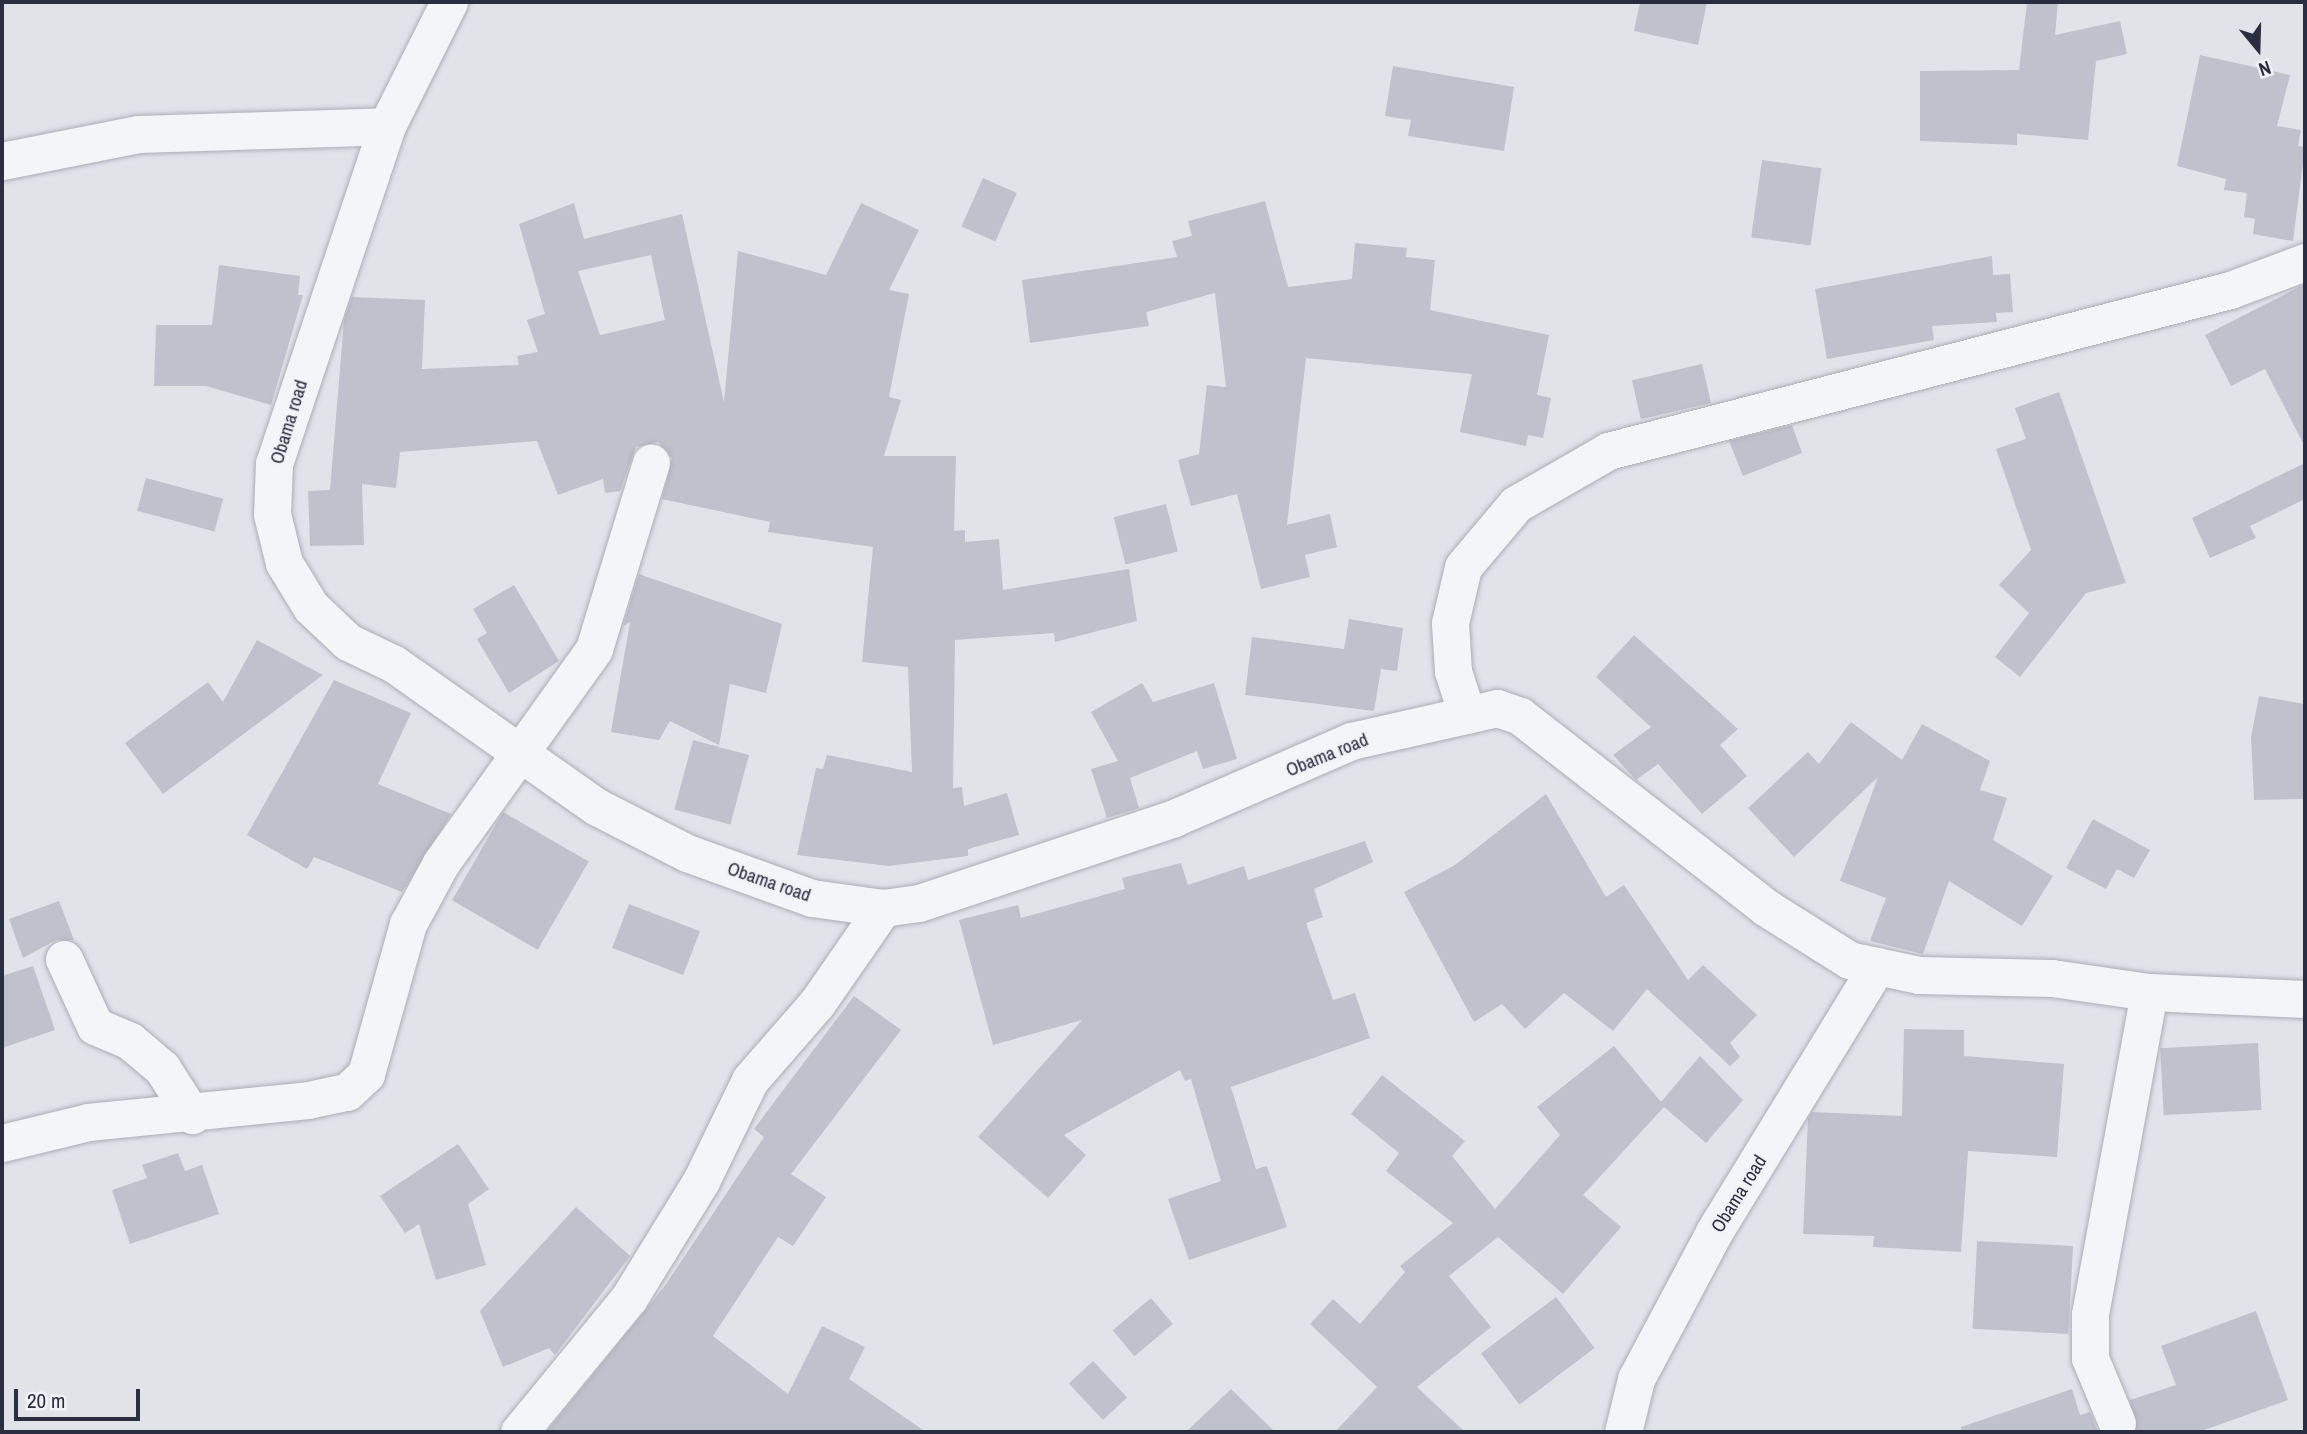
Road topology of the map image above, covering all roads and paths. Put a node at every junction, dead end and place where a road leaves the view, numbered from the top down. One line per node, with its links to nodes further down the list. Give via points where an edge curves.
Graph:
1 (449, 2): 2 (street, Obama road)
2 (387, 126): 3 (street, via 138,134); 7 (street, Obama road, via 274,463 272,514 285,563 311,607 348,642 394,664)
3 (2, 161)
4 (2305, 262): 6 (street, via 2230,290 1608,451 1516,504 1463,568 1450,623 1453,671)
5 (651, 462): 7 (street, via 594,649)
6 (1466, 715): 8 (street, Obama road, via 1351,741 1174,818 919,903); 10 (street, Obama road, via 1497,708 1520,716 1765,907 1849,960)
7 (517, 755): 8 (street, Obama road, via 597,807 687,853 812,898); 13 (street, via 441,863 408,924 366,1074 347,1092)
8 (883, 908): 16 (street, via 817,1003 750,1080 701,1181 629,1298)
9 (64, 959): 13 (street, via 95,1026 130,1041 162,1068)
10 (1877, 966): 11 (street, Obama road, via 1919,975 2052,978); 17 (street, Obama road, via 1708,1244 1636,1379)
11 (2149, 992): 12 (street, Obama road); 15 (street, via 2090,1314 2091,1358)
12 (2305, 999)
13 (192, 1115): 14 (street, via 88,1122)
14 (2, 1143)
15 (2117, 1423)
16 (519, 1432)
17 (1622, 1432)

